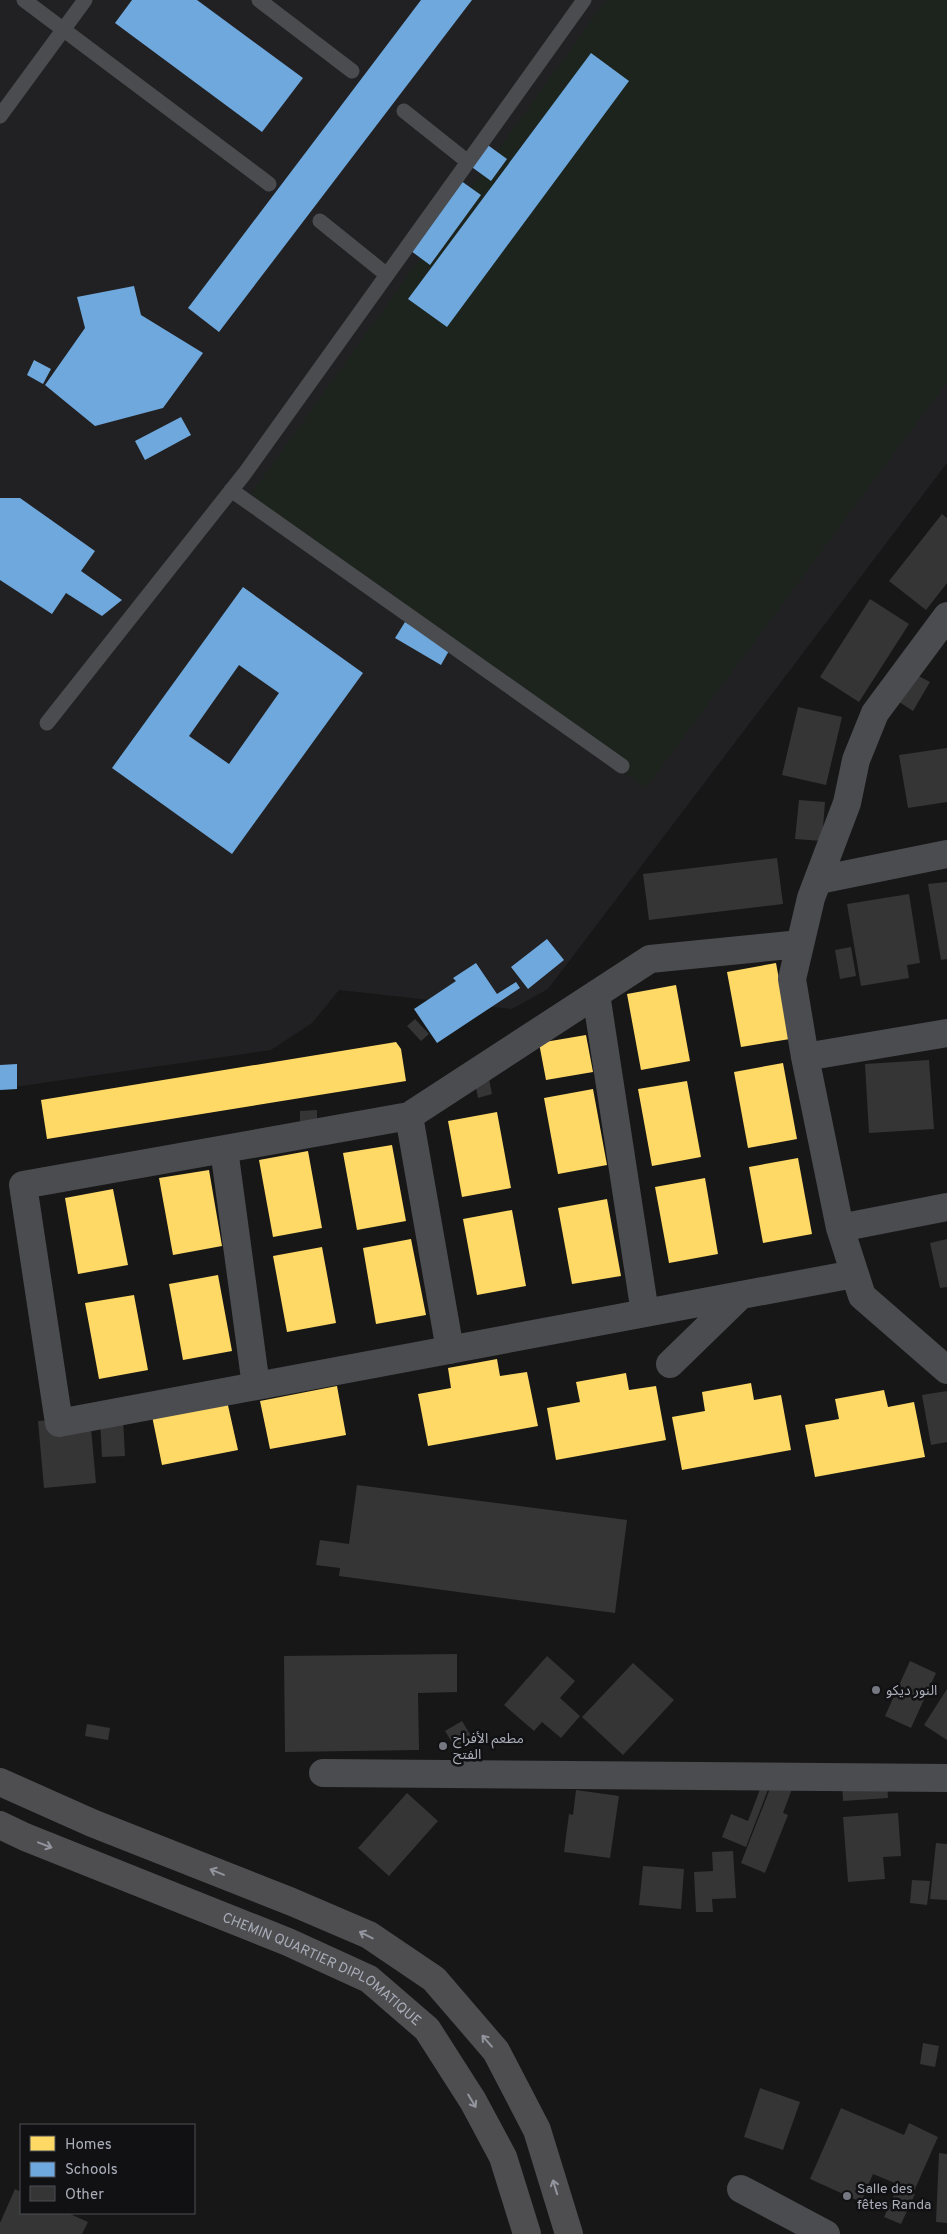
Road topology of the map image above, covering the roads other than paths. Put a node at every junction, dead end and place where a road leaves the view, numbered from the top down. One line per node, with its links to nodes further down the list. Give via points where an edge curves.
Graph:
1 (24, 0): 5 (lane)
2 (85, 0): 5 (lane)
3 (259, 0): 6 (lane)
4 (584, 0): 9 (lane)
5 (64, 30): 8 (lane); 10 (lane)
6 (352, 71)
7 (404, 110): 9 (lane)
8 (0, 116)
9 (468, 162): 12 (lane)
10 (269, 184)
11 (320, 221): 12 (lane)
12 (387, 275): 13 (lane)
13 (230, 490): 15 (lane); 16 (lane)
14 (947, 616): 18 (street, via 875,713 856,760 847,803)
15 (47, 723)
16 (622, 766)
17 (947, 854): 18 (street)
18 (819, 880): 19 (street, via 811,898)
19 (800, 944): 20 (street, via 650,959); 22 (street, via 792,978)
20 (596, 994): 23 (street); 29 (street)
21 (947, 1033): 22 (street)
22 (805, 1057): 26 (street)
23 (409, 1116): 24 (street); 30 (street)
24 (224, 1149): 33 (street); 33 (street, via 23,1185 59,1424)
25 (947, 1207): 26 (street)
26 (840, 1228): 27 (street)
27 (854, 1274): 28 (street); 32 (street, via 862,1296)
28 (742, 1296): 29 (street); 31 (street)
29 (645, 1313): 30 (street)
30 (450, 1350): 33 (street)
31 (670, 1364)
32 (947, 1370)
33 (256, 1386)
34 (323, 1773): 35 (street)
35 (947, 1778)
36 (0, 1782): 40 (highway, one-way to 36, via 537,2130 496,2051 434,1979 369,1935 92,1823)
37 (0, 1825): 39 (highway, CHEMIN QUARTIER DIPLOMATIQUE, one-way to 39, via 288,1942 368,1978 427,2029 473,2101 503,2157)
38 (741, 2189): 41 (street)
39 (527, 2234)
40 (569, 2234)
41 (826, 2234)

